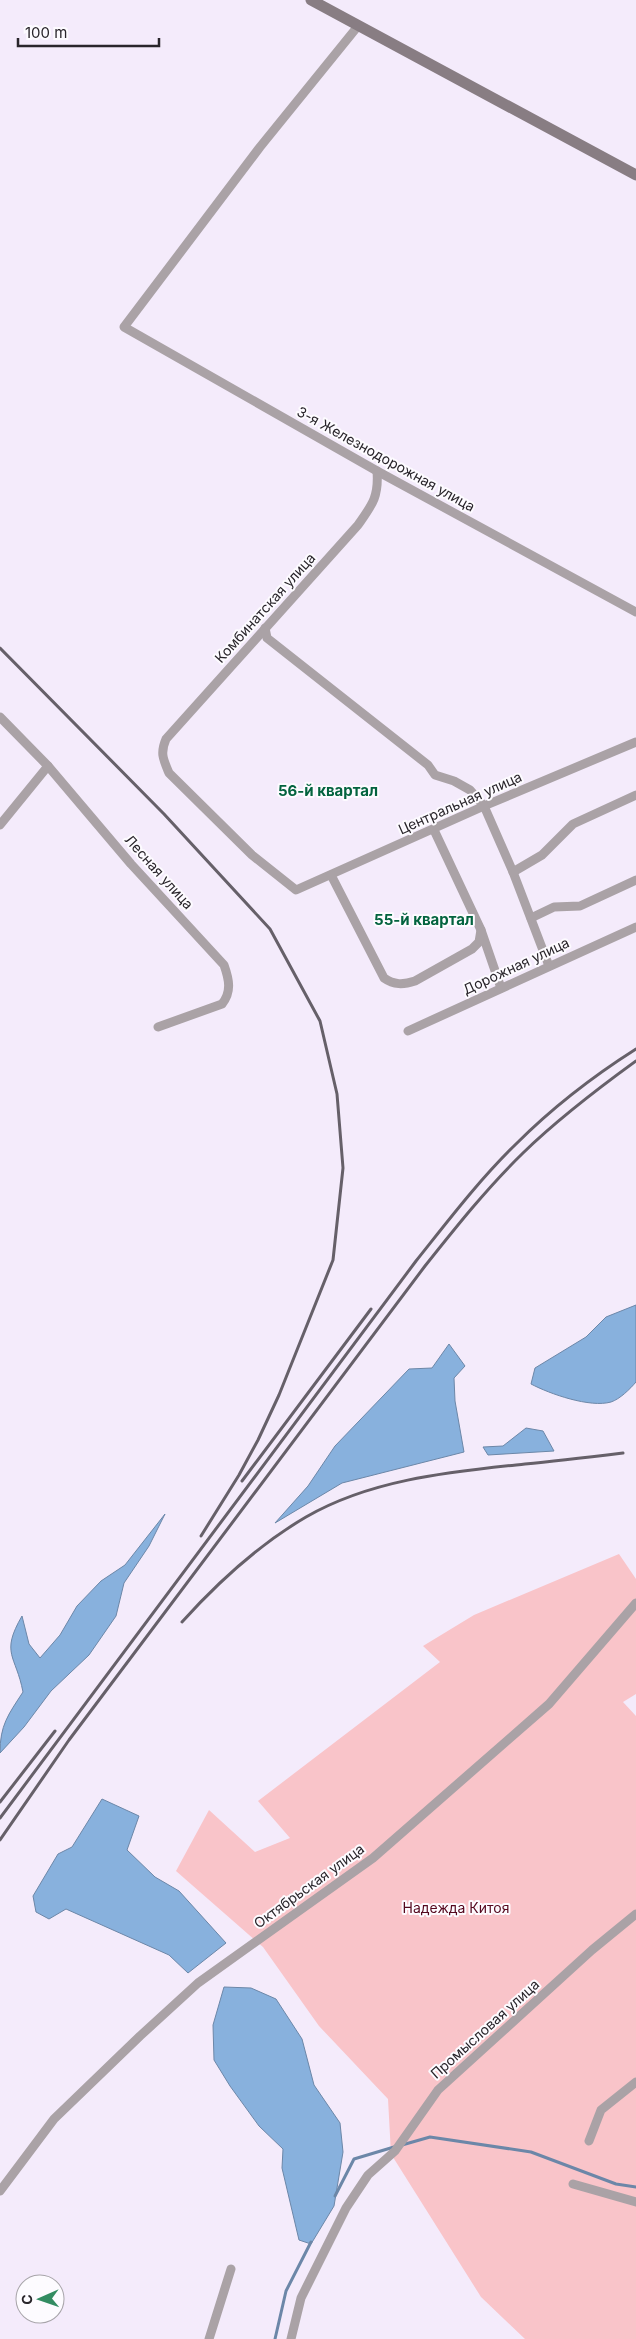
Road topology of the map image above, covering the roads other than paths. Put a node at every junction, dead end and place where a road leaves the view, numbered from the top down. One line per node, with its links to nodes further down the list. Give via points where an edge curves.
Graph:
1 (311, 0): 2 (street)
2 (358, 26): 3 (street); 4 (street, 3-я Железнодорожная улица, via 260,147 124,327)
3 (636, 175)
4 (377, 471): 5 (street, 3-я Железнодорожная улица); 6 (street, Комбинатская улица, via 378,488 374,502 358,525)
5 (636, 612)
6 (265, 628): 11 (street, via 267,638 428,765 432,772 463,784); 17 (street, Комбинатская улица, via 166,738 161,750 169,773 245,848)
7 (0, 717): 9 (street, Лесная улица)
8 (636, 742): 11 (street, Центральная улица)
9 (48, 766): 12 (street); 23 (street, Лесная улица, via 131,864 224,965 229,989 222,1004)
10 (636, 796): 14 (street, via 573,824 542,855)
11 (484, 806): 13 (street, Центральная улица); 14 (street)
12 (0, 825)
13 (434, 830): 15 (street, Центральная улица); 20 (street)
14 (513, 872): 18 (street)
15 (330, 875): 17 (street, Центральная улица); 20 (street, via 384,978 390,982 406,984 415,981 464,954 476,946)
16 (636, 880): 18 (street, via 580,906 554,907)
17 (296, 890)
18 (531, 918): 21 (street)
19 (636, 927): 21 (street, Дорожная улица)
20 (481, 930): 22 (street)
21 (549, 966): 22 (street, Дорожная улица)
22 (501, 988): 24 (street, Дорожная улица)
23 (158, 1027)
24 (408, 1031)
25 (636, 1603): 30 (street, Октябрьская улица, via 549,1704 395,1839 198,1983 54,2119)
26 (636, 1914): 34 (street, Промысловая улица, via 438,2090 395,2151 368,2176 346,2208 301,2298)
27 (636, 2082): 28 (street, via 601,2110)
28 (589, 2141)
29 (573, 2184): 31 (street)
30 (0, 2191)
31 (636, 2202)
32 (231, 2270): 33 (street)
33 (209, 2339)
34 (291, 2339)

